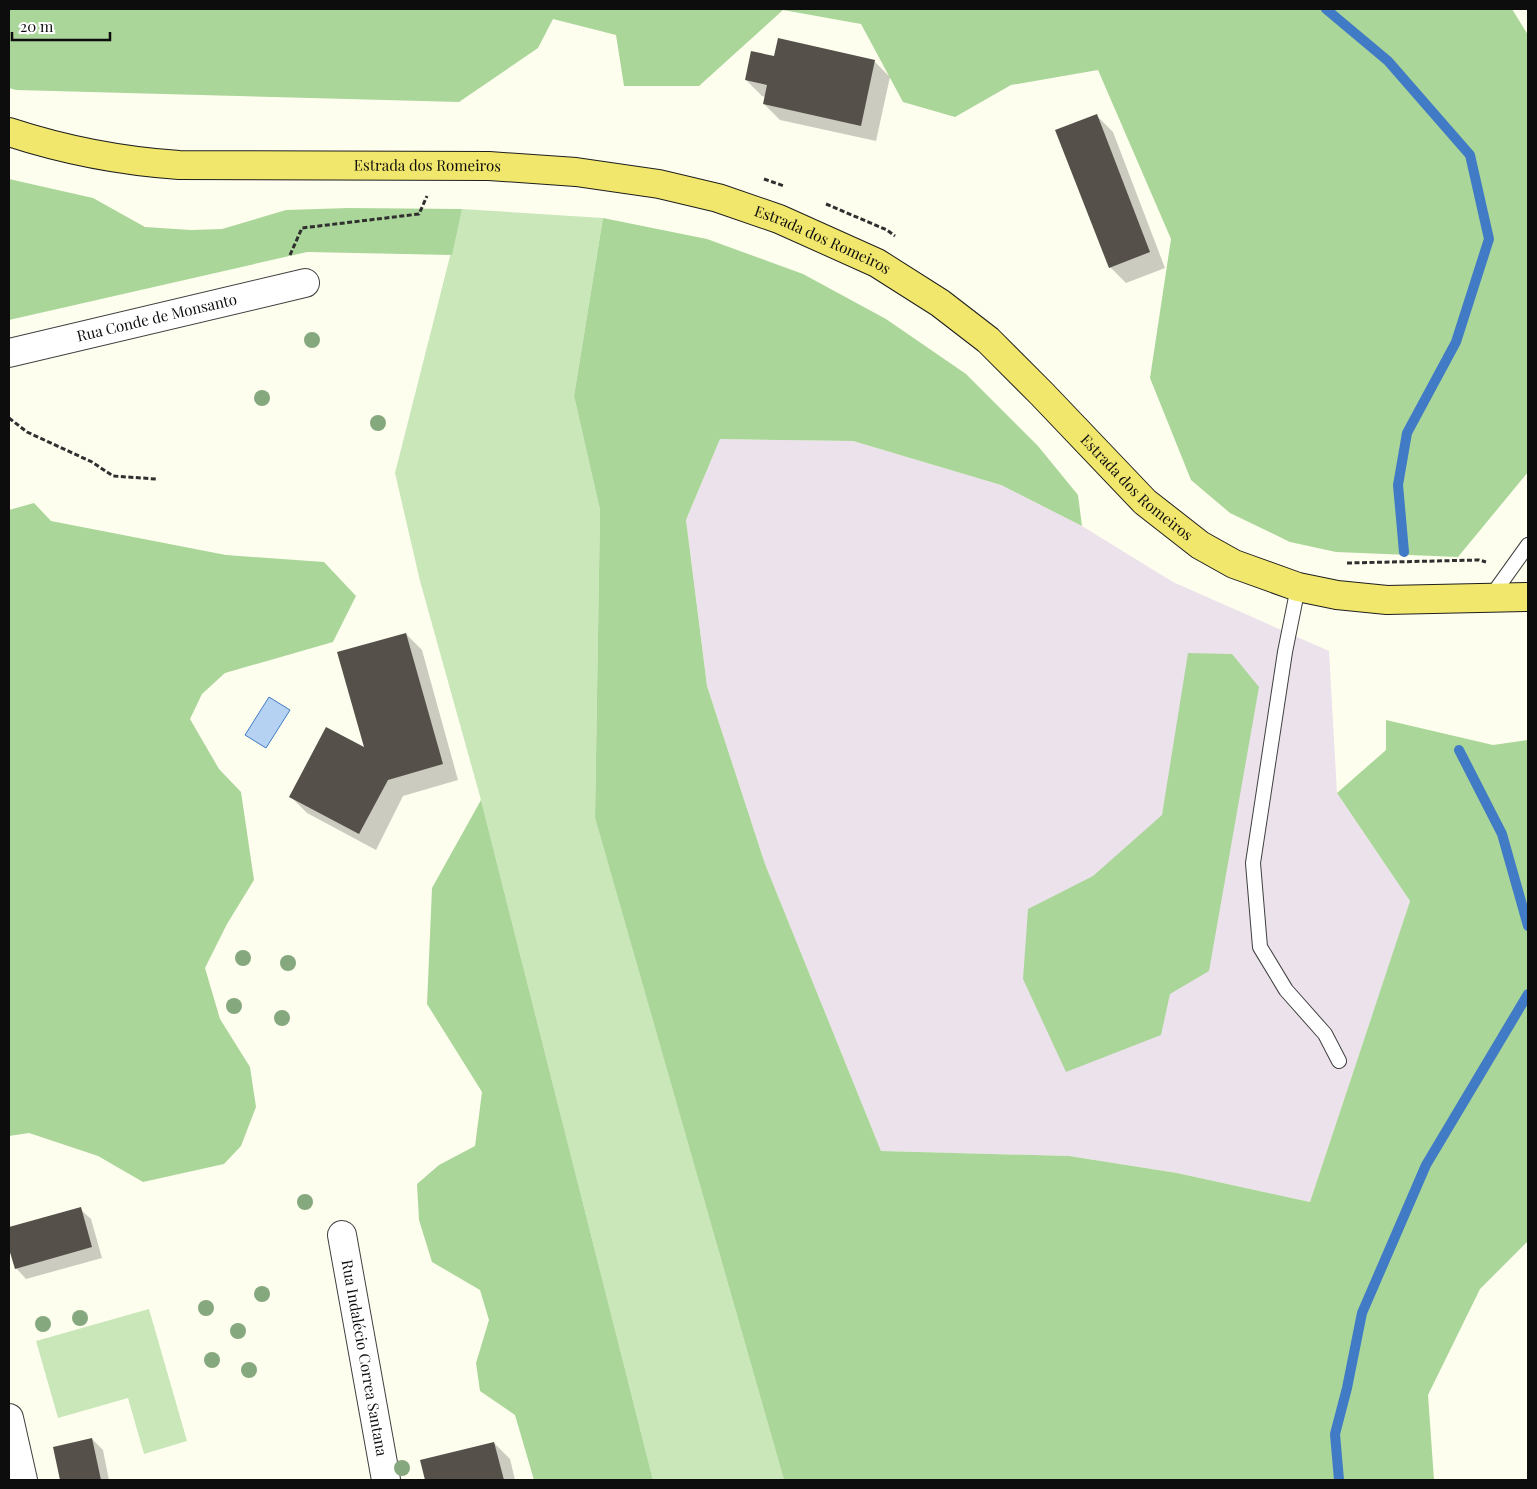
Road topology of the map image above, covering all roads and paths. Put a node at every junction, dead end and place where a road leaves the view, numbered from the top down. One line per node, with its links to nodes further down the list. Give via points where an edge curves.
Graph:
1 (9, 132): 2 (main road, Estrada dos Romeiros, via 90,154 179,166)
2 (440, 166): 8 (path, via 419,214 302,228); 15 (main road, Estrada dos Romeiros, via 576,172 659,184 718,198 780,219 877,263 940,303 988,340 1145,502 1200,545 1234,564)
3 (756, 177): 4 (path)
4 (792, 190)
5 (818, 200): 6 (path, via 888,230)
6 (903, 241)
7 (305, 282): 8 (street, Rua Conde de Monsanto)
8 (274, 290): 9 (street, Rua Conde de Monsanto)
9 (9, 353)
10 (9, 418): 11 (path, via 27,432 92,462 113,476)
11 (156, 479)
12 (1528, 545): 14 (lane)
13 (1340, 563): 14 (path, via 1479,560)
14 (1512, 568): 17 (lane)
15 (1298, 587): 17 (main road, Estrada dos Romeiros, via 1388,600); 18 (lane, via 1253,863 1260,946 1286,990 1325,1034)
16 (1528, 597): 17 (main road, Estrada dos Romeiros)
17 (1490, 598)
18 (1339, 1061)
19 (342, 1235): 22 (street, Rua Indalécio Correa Santana)
20 (9, 1418): 21 (street)
21 (23, 1480)
22 (386, 1480)

